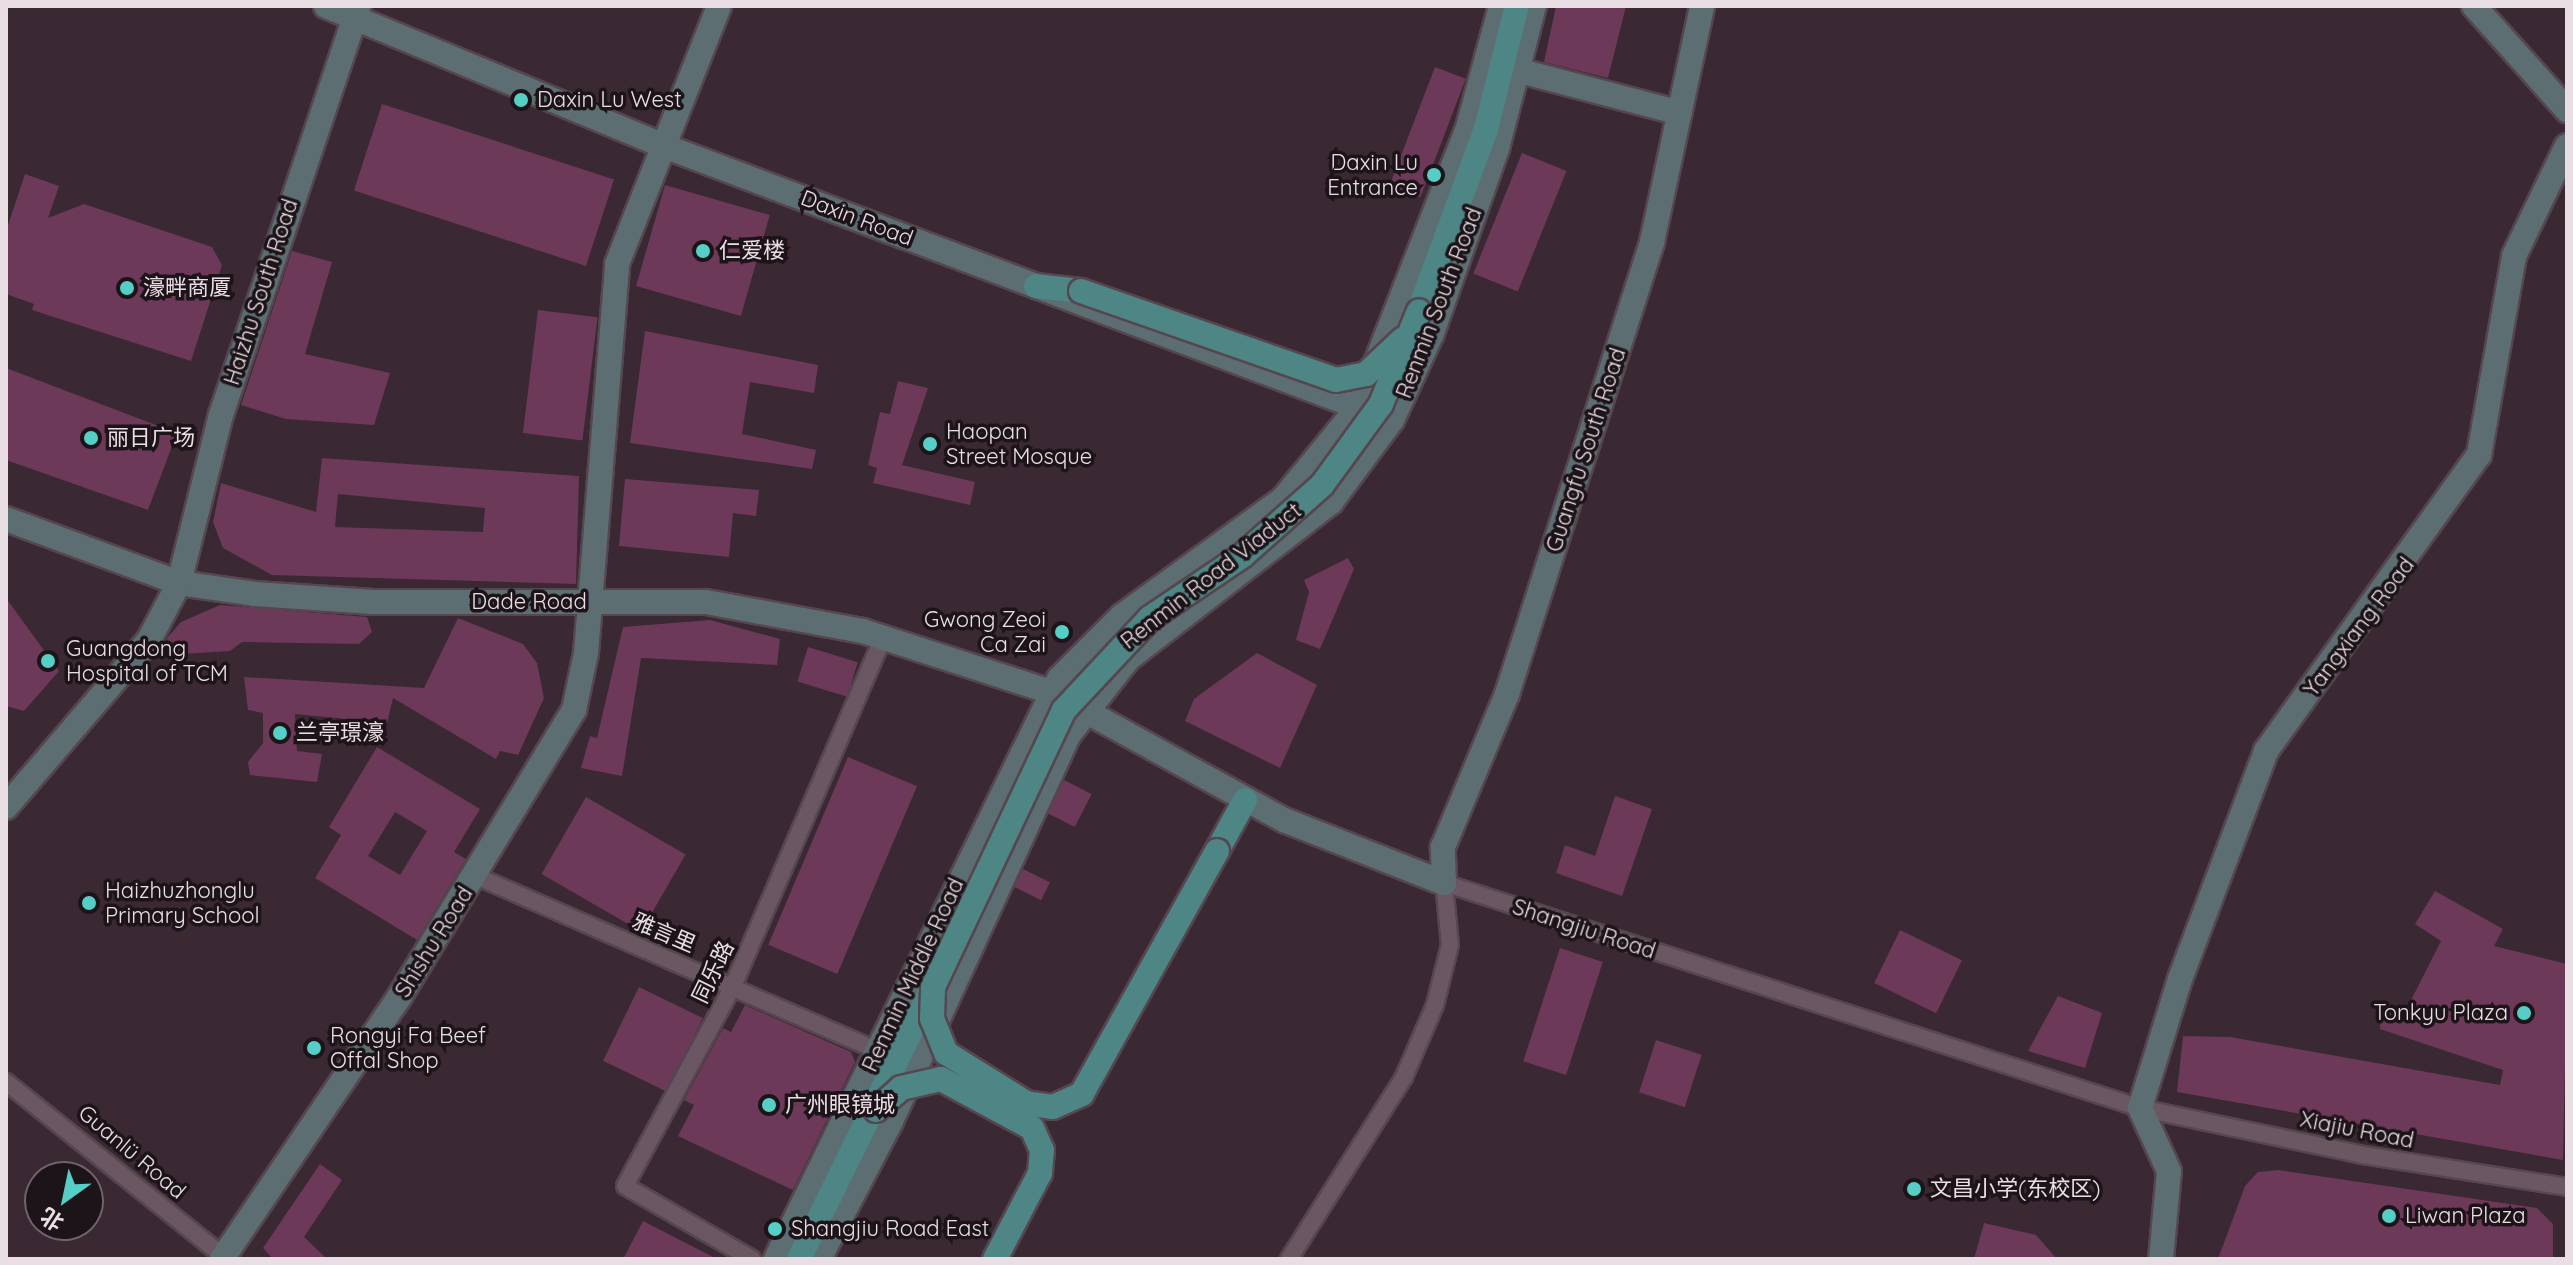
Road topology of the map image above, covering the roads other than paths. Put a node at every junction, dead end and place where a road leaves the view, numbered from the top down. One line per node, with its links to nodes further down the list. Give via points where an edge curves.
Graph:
1 (326, 6): 8 (street, Daxin Road)
2 (719, 6): 12 (street, Shishu Road)
3 (1501, 6): 16 (street, Renmin South Road, via 1467,131)
4 (1517, 6): 15 (main road, Renmin Road Viaduct, via 1486,129)
5 (1534, 6): 9 (street, Renmin South Road)
6 (1702, 6): 11 (street, Guangfu South Road)
7 (2474, 6): 10 (street)
8 (357, 12): 12 (street, Daxin Road); 19 (street, Haizhu South Road, via 221,415)
9 (1520, 71): 11 (street); 17 (street, Renmin South Road, via 1448,288)
10 (2567, 110)
11 (1680, 113): 27 (street, Guangfu South Road, via 1652,242 1507,694 1443,847)
12 (664, 146): 14 (street, Daxin Road); 20 (street, Shishu Road, via 617,264)
13 (2567, 146): 32 (street, Yangxiang Road, via 2514,256 2479,455 2266,751)
14 (1036, 286): 15 (main road, bridge, via 1081,291 1336,380 1380,366); 16 (street, Daxin Road)
15 (1419, 311): 29 (main road, Renmin Road Viaduct, bridge, via 1381,404 1322,485 1242,556 1150,618 1064,710)
16 (1359, 406): 17 (street, Daxin Road); 22 (street, Renmin South Road, via 1283,499 1122,616)
17 (1392, 420): 23 (street, Renmin South Road, via 1322,511 1153,637)
18 (6, 519): 19 (street, Dade Road)
19 (179, 583): 20 (street, Dade Road, via 373,602); 25 (street, Haizhu South Road, via 149,640)
20 (588, 602): 21 (street, Dade Road, via 706,602); 26 (street, Shishu Road, via 574,710)
21 (884, 636): 22 (street, Dade Road); 28 (street, 同乐路)
22 (1051, 692): 23 (street, Shangjiu Road); 30 (street, Renmin Middle Road)
23 (1086, 710): 24 (street, Shangjiu Road); 39 (street, Renmin Middle Road, via 1052,766 891,1121)
24 (1245, 800): 27 (street, Shangjiu Road); 29 (main road, bridge, via 1095,1078 1066,1104 1026,1103 955,1064 935,1034)
25 (6, 807)
26 (476, 876): 28 (street, 雅言里); 35 (street, Shishu Road)
27 (1444, 883): 32 (street, Shangjiu Road); 41 (street, via 1450,945 1435,1005 1404,1077)
28 (733, 986): 30 (street, 雅言里); 36 (street, 同乐路, via 625,1186)
29 (933, 987): 33 (main road, Renmin Road Viaduct, bridge)
30 (879, 1051): 37 (street, Renmin Middle Road)
31 (6, 1082): 35 (street, Guanlü Road)
32 (2140, 1108): 34 (street, Xiajiu Road, via 2363,1155); 42 (street, via 2169,1171)
33 (876, 1110): 38 (main road, Renmin Road Viaduct); 40 (main road, bridge, via 901,1088 941,1079 1032,1128 1042,1150 1040,1173)
34 (2567, 1187)
35 (224, 1258)
36 (752, 1259)
37 (776, 1259)
38 (799, 1259)
39 (819, 1259)
40 (995, 1259)
41 (1289, 1259)
42 (2161, 1259)

